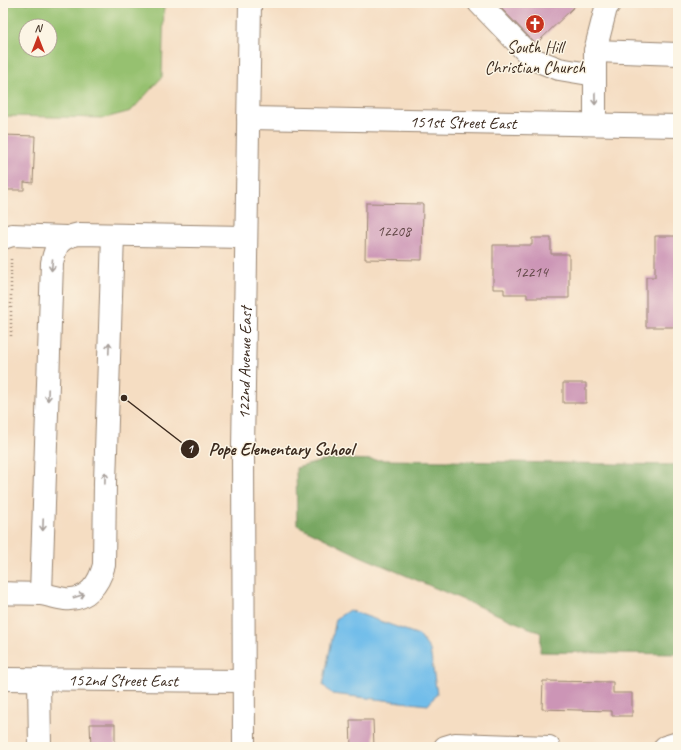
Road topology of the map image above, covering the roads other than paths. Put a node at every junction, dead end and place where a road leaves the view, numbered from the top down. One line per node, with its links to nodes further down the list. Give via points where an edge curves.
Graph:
1 (250, 3): 7 (main road, 122nd Avenue East)
2 (479, 3): 6 (main road, via 533,59 559,69)
3 (610, 3): 4 (main road, via 606,8)
4 (595, 51): 5 (main road); 6 (main road)
5 (678, 54)
6 (595, 75): 8 (main road, one-way to 8)
7 (248, 118): 8 (main road, 151st Street East); 12 (main road, 122nd Avenue East)
8 (595, 124): 9 (main road, 151st Street East)
9 (678, 126)
10 (113, 235): 11 (main road, via 79,234); 12 (main road); 15 (main road, one-way to 10, via 67,599 86,594 101,578 104,565)
11 (66, 237): 13 (main road, via 12,234); 15 (main road, one-way to 15, via 56,247 52,263)
12 (245, 237): 18 (main road, 122nd Avenue East)
13 (7, 248)
14 (3, 593): 15 (main road)
15 (41, 594)
16 (3, 679): 17 (main road, 152nd Street East)
17 (40, 679): 18 (main road, 152nd Street East); 20 (main road)
18 (243, 681): 21 (main road, 122nd Avenue East)
19 (678, 743): 24 (main road)
20 (40, 747)
21 (244, 747)
22 (445, 747): 23 (main road, via 455,744)
23 (549, 747)
24 (665, 747)

